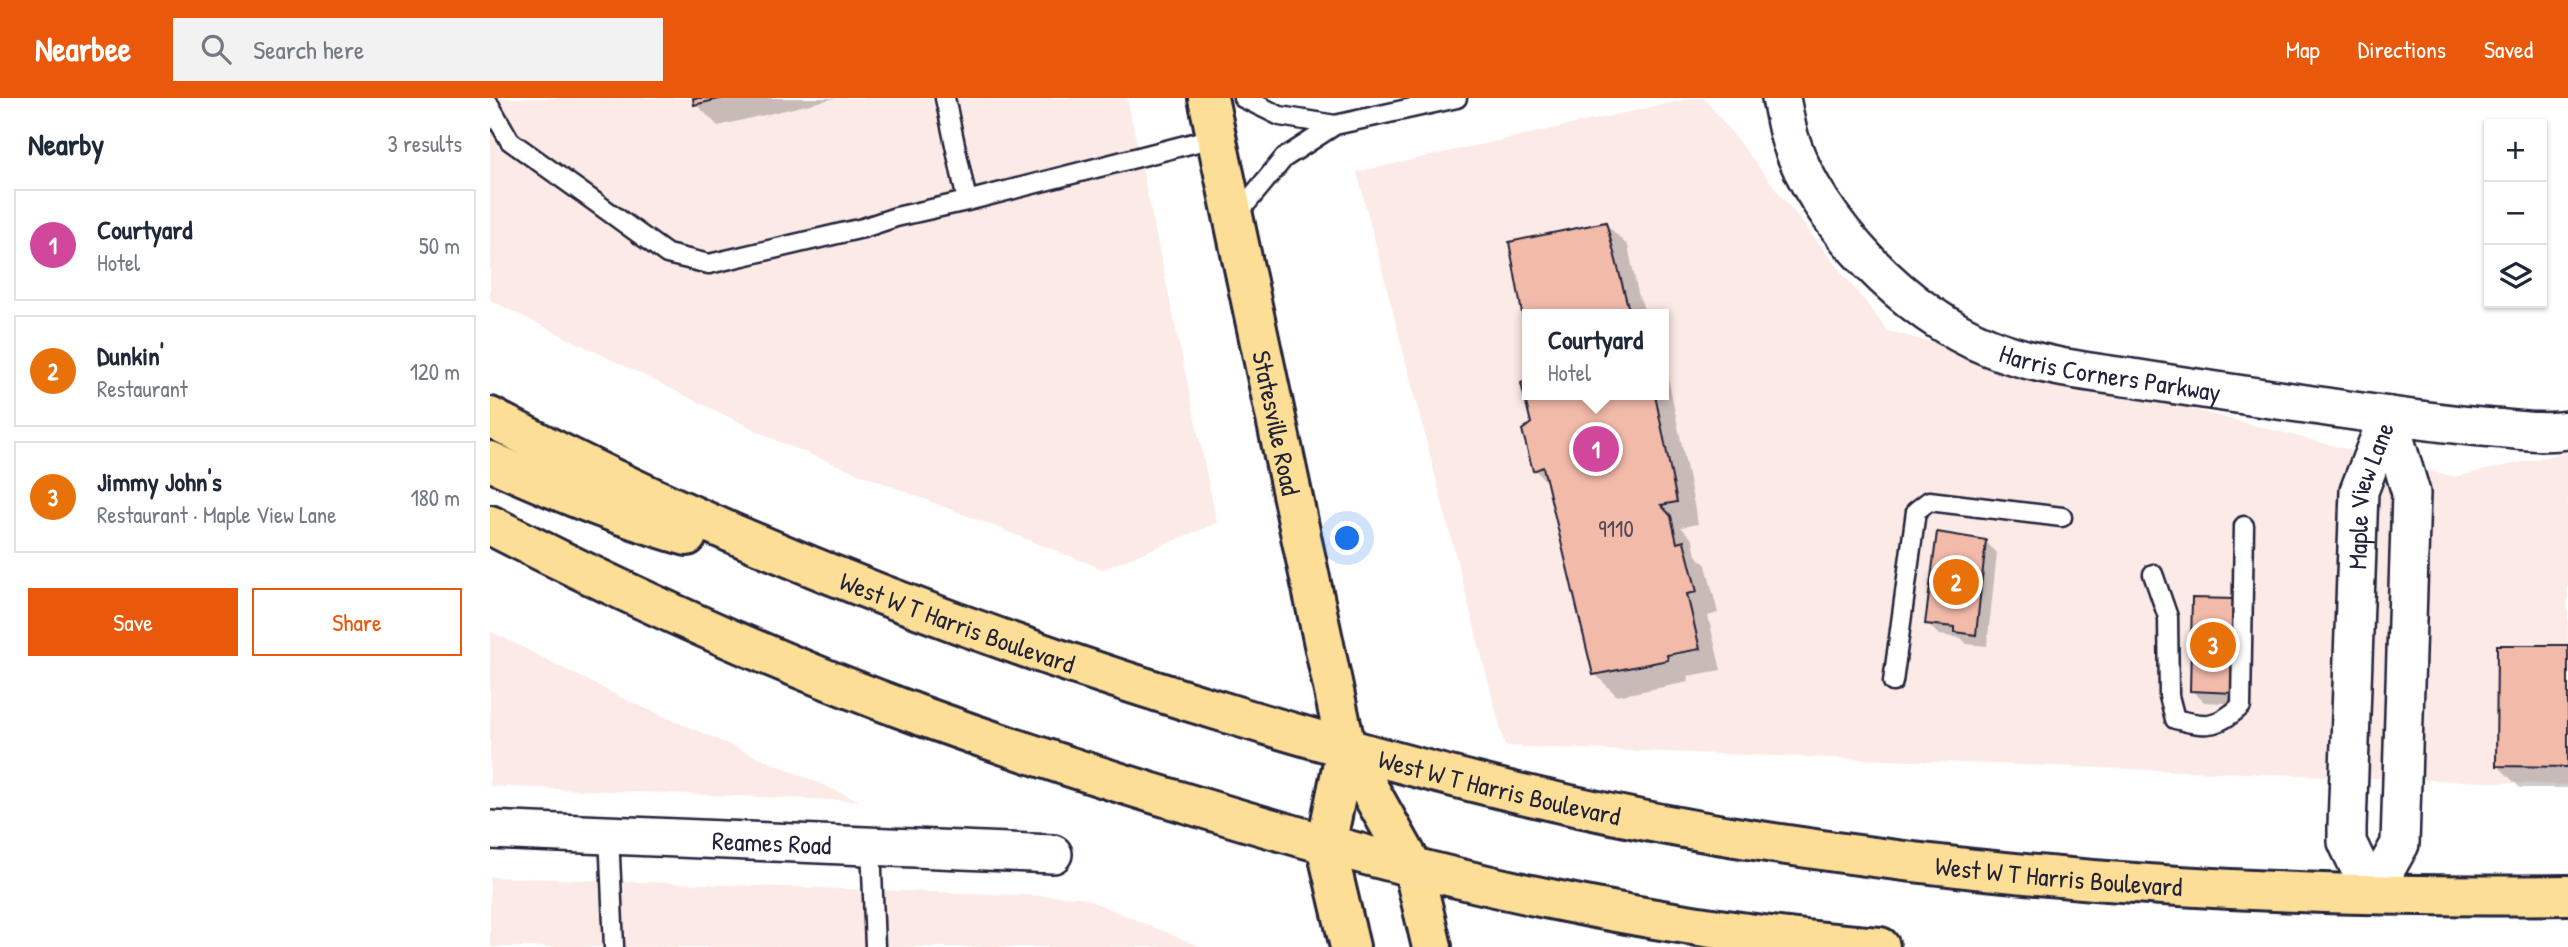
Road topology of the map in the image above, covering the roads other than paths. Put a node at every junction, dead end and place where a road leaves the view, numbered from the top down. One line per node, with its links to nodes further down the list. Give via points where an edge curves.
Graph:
1 (945, 98): 9 (lane)
2 (1208, 98): 8 (main road, Statesville Road)
3 (1243, 98): 7 (lane, via 1280,116)
4 (1457, 98): 7 (lane)
5 (1781, 98): 11 (street, Harris Corners Parkway, via 1790,140 1815,194 1852,246 1934,318 1988,347 2104,374)
6 (490, 106): 9 (lane, via 510,141 580,192 667,254 709,264)
7 (1335, 125): 10 (lane, via 1284,158)
8 (1217, 137): 9 (lane); 10 (main road, Statesville Road)
9 (967, 201)
10 (1235, 218): 21 (main road, Statesville Road)
11 (2388, 416): 13 (street, Harris Corners Parkway, via 2551,433); 28 (street, Maple View Lane, via 2411,493 2400,844); 28 (street, Maple View Lane, via 2359,491 2347,842)
12 (490, 418): 19 (main road, West W T Harris Boulevard, via 610,479)
13 (2568, 430)
14 (490, 461): 19 (main road, via 652,526)
15 (2062, 517): 20 (lane, via 1929,501 1916,511)
16 (490, 525): 25 (main road, via 682,618 917,714 1124,784)
17 (2244, 526): 18 (lane, via 2241,706 2231,715 2203,727 2175,719 2169,696 2168,617)
18 (2153, 574)
19 (837, 579): 21 (main road, West W T Harris Boulevard, via 1071,663)
20 (1893, 682)
21 (1346, 748): 25 (main road, Statesville Road); 27 (main road, Statesville Road); 28 (main road, West W T Harris Boulevard, via 1617,814 1826,850 2115,882)
22 (490, 830): 23 (street, Reames Road)
23 (609, 834): 24 (street, Reames Road); 30 (lane)
24 (870, 845): 26 (street, Reames Road); 31 (lane)
25 (1326, 845): 27 (main road); 32 (main road, Statesville Road)
26 (1053, 853)
27 (1413, 867): 33 (main road, Statesville Road); 34 (main road, via 1676,922)
28 (2372, 894): 29 (main road, West W T Harris Boulevard)
29 (2568, 895)
30 (614, 947)
31 (875, 947)
32 (1350, 947)
33 (1432, 947)
34 (1880, 947)

